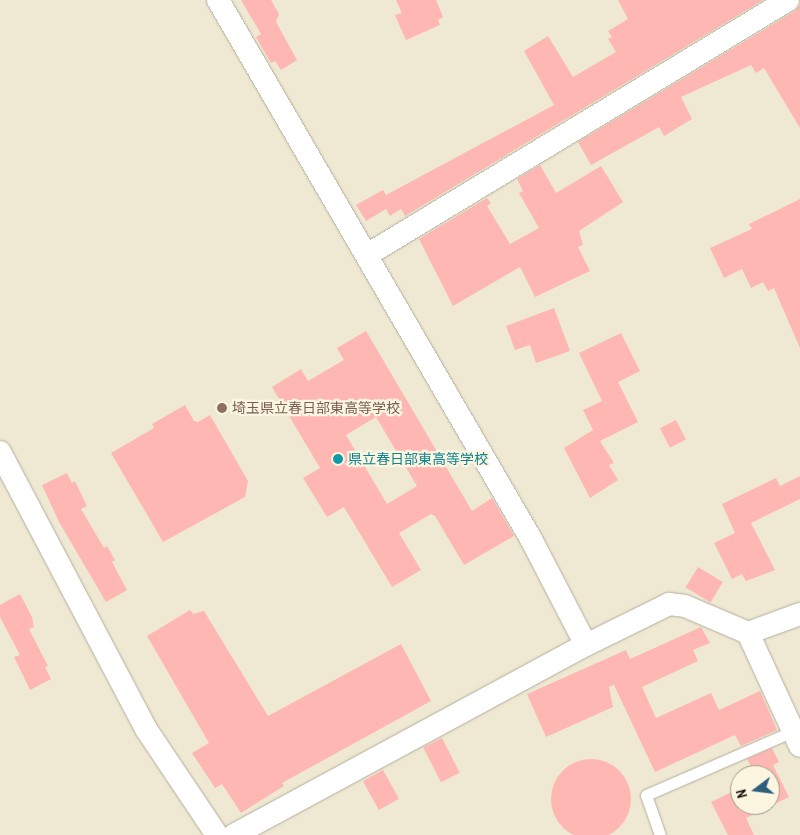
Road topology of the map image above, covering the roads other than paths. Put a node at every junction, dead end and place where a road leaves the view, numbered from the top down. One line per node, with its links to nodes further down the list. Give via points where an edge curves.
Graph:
1 (218, 0): 3 (street)
2 (788, 0): 3 (street)
3 (367, 255): 7 (street, via 532,539)
4 (0, 452): 9 (street, via 146,729)
5 (800, 614): 6 (street)
6 (748, 633): 7 (street, via 685,606 669,604); 8 (street)
7 (586, 645): 10 (street)
8 (796, 739): 11 (lane, via 646,795)
9 (217, 835)
10 (234, 835)
11 (660, 835)

